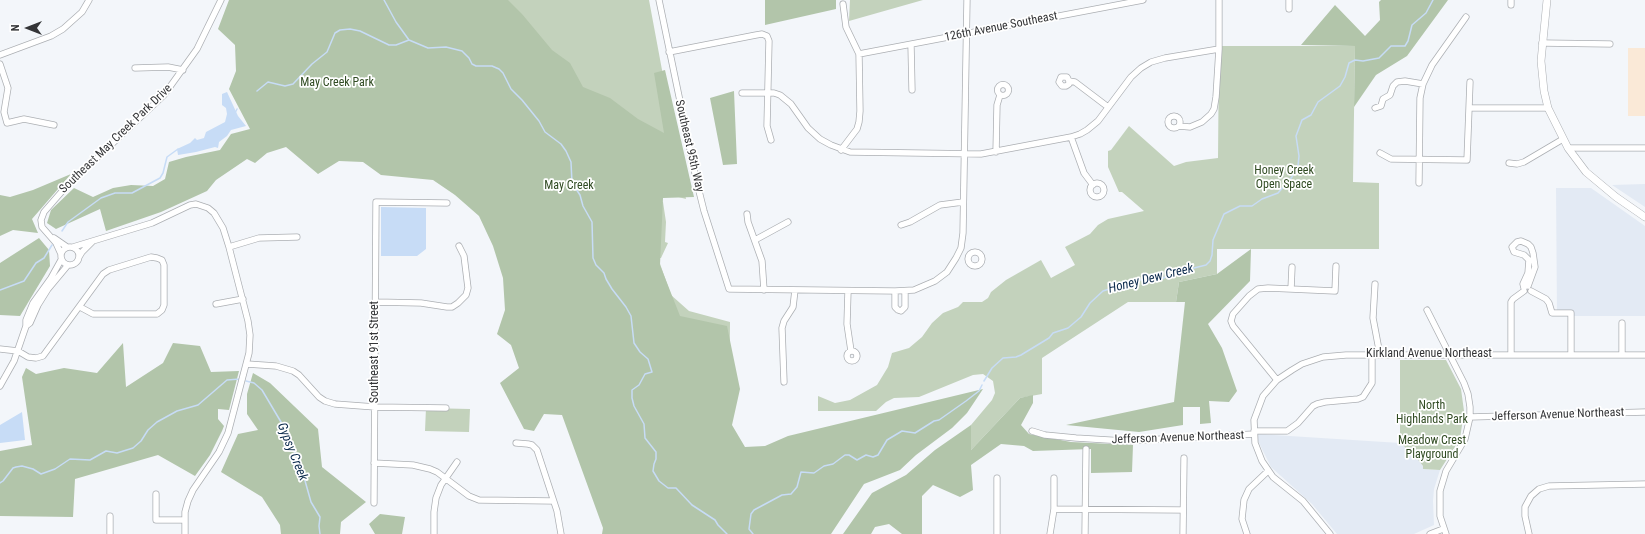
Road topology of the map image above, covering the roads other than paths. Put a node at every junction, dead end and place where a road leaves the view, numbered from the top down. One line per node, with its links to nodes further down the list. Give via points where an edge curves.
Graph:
1 (89, 0): 19 (street, via 75,20 63,29)
2 (221, 0): 22 (street, Southeast May Creek Park Drive, via 204,37)
3 (658, 0): 17 (street, Southeast 95th Way)
4 (966, 0): 12 (street)
5 (1143, 0): 12 (street, 126th Avenue Southeast)
6 (1219, 0): 16 (street)
7 (1289, 0): 10 (street)
8 (1547, 0): 13 (main road)
9 (843, 4): 18 (street, via 846,27)
10 (1289, 9)
11 (1466, 17): 25 (street, via 1432,65)
12 (966, 34): 15 (street, 126th Avenue Southeast); 44 (street)
13 (1542, 43): 14 (street); 33 (main road, via 1542,75)
14 (1610, 44)
15 (911, 45): 18 (street, 126th Avenue Southeast); 26 (street)
16 (1219, 49): 30 (street, via 1151,62 1136,72); 35 (street, via 1215,103 1211,114 1202,122 1190,127)
17 (669, 52): 28 (street, via 762,34 767,36 770,41); 72 (street, Southeast 95th Way, via 699,190 730,289)
18 (859, 54): 41 (street, via 859,122 857,129)
19 (0, 55)
20 (0, 64): 34 (street, via 8,88 4,112 7,124 24,119)
21 (135, 68): 22 (street, via 168,67)
22 (183, 70): 55 (street, Southeast May Creek Park Drive, via 164,95 46,208 41,224)
23 (1070, 81): 30 (street)
24 (1470, 82): 32 (street)
25 (1423, 84): 31 (street, via 1397,82 1390,95 1383,99 1380,106); 45 (street, via 1420,98)
26 (912, 90)
27 (742, 93): 28 (street)
28 (768, 93): 38 (street, via 767,126); 41 (street, via 784,98 797,110 814,134)
29 (1000, 95): 42 (street, via 997,105)
30 (1108, 107): 36 (street, via 1094,125)
31 (1374, 108)
32 (1469, 108): 33 (street); 45 (street, via 1467,160)
33 (1548, 108): 37 (main road)
34 (54, 125)
35 (1179, 126)
36 (1071, 137): 42 (street); 48 (street, via 1084,173)
37 (1563, 139): 39 (main road); 46 (street, via 1524,162)
38 (771, 140)
39 (1568, 148): 40 (street); 52 (main road, via 1586,172)
40 (1645, 148)
41 (841, 150): 44 (street, via 858,153)
42 (996, 152): 44 (street)
43 (1380, 153): 45 (street, via 1391,159)
44 (964, 154): 50 (street)
45 (1419, 160): 47 (street)
46 (1508, 163)
47 (1419, 183)
48 (1092, 185)
49 (447, 202): 78 (street, Southeast 91st Street, via 376,202)
50 (963, 202): 54 (street, via 940,204 910,222); 62 (street, via 963,233)
51 (747, 214): 57 (street)
52 (1645, 217)
53 (788, 222): 57 (street)
54 (901, 224)
55 (48, 234): 60 (street); 64 (street, Southeast May Creek Park Drive, via 59,248)
56 (297, 237): 61 (street, via 259,238)
57 (755, 240): 72 (street, via 762,261)
58 (93, 241): 60 (street); 61 (street, via 152,223 186,206 196,204 214,213 223,228); 65 (street)
59 (459, 246): 78 (street, via 464,256 468,288 466,295 458,304 447,307 421,303)
60 (70, 247): 64 (street); 65 (street, via 78,251)
61 (229, 247): 77 (street)
62 (959, 251): 63 (street); 76 (street, via 952,265 941,277 923,287)
63 (969, 255)
64 (61, 257): 66 (street); 83 (street, via 51,278 33,303)
65 (79, 257): 66 (street, via 74,264)
66 (68, 265): 83 (street, via 48,289)
67 (1336, 266): 70 (street, via 1335,291)
68 (1292, 267): 70 (street)
69 (1376, 284): 90 (street, via 1373,318)
70 (1292, 289): 95 (street, via 1258,289 1236,310 1231,321)
71 (1527, 289): 71 (street, via 1535,267 1531,247 1521,241 1512,247 1514,252 1524,255 1529,260 1528,273 1523,284); 88 (street, via 1511,302); 91 (street, via 1546,299 1552,313 1571,313)
72 (764, 290): 73 (street)
73 (795, 290): 74 (street); 96 (street, via 793,308 782,328)
74 (848, 291): 75 (street); 85 (street, via 847,324)
75 (895, 291): 76 (street); 76 (street, via 895,307 901,311 905,307)
76 (905, 291)
77 (243, 299): 79 (street); 94 (street, via 250,335)
78 (376, 302): 98 (street, Southeast 91st Street)
79 (216, 304)
80 (80, 307): 80 (street, via 103,274 109,270 151,257 162,260 164,305 157,314 93,314); 86 (street, via 43,356 32,358)
81 (1427, 310): 87 (street)
82 (1622, 323): 92 (street)
83 (26, 326): 86 (street)
84 (0, 349): 86 (street)
85 (851, 350)
86 (18, 352): 97 (street)
87 (1450, 354): 88 (street, Kirkland Avenue Northeast); 90 (street, Kirkland Avenue Northeast); 101 (street, via 1468,394)
88 (1511, 354): 91 (street, Kirkland Avenue Northeast)
89 (1372, 355): 90 (street, Kirkland Avenue Northeast); 95 (street, Kirkland Avenue Northeast, via 1323,357 1302,364); 103 (street, Jefferson Avenue Northeast, via 1372,383 1363,397 1317,404 1298,424 1287,431)
90 (1380, 355)
91 (1571, 355): 92 (street, Kirkland Avenue Northeast)
92 (1622, 355): 93 (street, Kirkland Avenue Northeast)
93 (1645, 355)
94 (247, 364): 98 (street, via 276,366 293,371 319,397 330,403); 121 (street, via 228,432 191,495)
95 (1278, 380): 103 (street, Kirkland Avenue Northeast, via 1259,404 1254,420)
96 (784, 382)
97 (0, 386)
98 (375, 407): 99 (street); 108 (street, Southeast 91st Street)
99 (446, 408)
100 (1645, 412): 101 (street, Jefferson Avenue Northeast)
101 (1470, 417): 122 (street, via 1465,439 1446,472 1440,491 1440,516)
102 (1032, 431): 103 (street, Jefferson Avenue Northeast, via 1045,435 1125,441)
103 (1254, 433): 109 (street, Kirkland Avenue Northeast, via 1257,452)
104 (516, 444): 115 (street, via 535,447)
105 (1086, 449): 118 (street)
106 (1184, 458): 119 (street)
107 (457, 462): 112 (street)
108 (374, 463): 112 (street, via 421,467 437,472); 116 (street, Southeast 91st Street)
109 (1268, 471): 131 (street, via 1249,489 1244,500 1242,519); 132 (street, Kirkland Avenue Northeast, via 1303,501)
110 (997, 478): 127 (street)
111 (1054, 478): 117 (street)
112 (445, 479): 115 (street, via 468,496 479,500); 125 (street, via 436,498)
113 (1645, 484): 134 (street, via 1550,486 1539,489 1531,496 1525,507)
114 (156, 494): 121 (street, via 156,520)
115 (553, 501): 126 (street)
116 (374, 503)
117 (1054, 509): 118 (street); 128 (street)
118 (1086, 510): 119 (street); 129 (street)
119 (1183, 510): 130 (street)
120 (110, 516): 123 (street)
121 (185, 520): 124 (street)
122 (1445, 532): 133 (street)
123 (110, 534)
124 (185, 534)
125 (434, 534)
126 (561, 534)
127 (996, 534)
128 (1050, 534)
129 (1085, 534)
130 (1183, 534)
131 (1247, 534)
132 (1329, 534)
133 (1430, 534)
134 (1529, 534)

